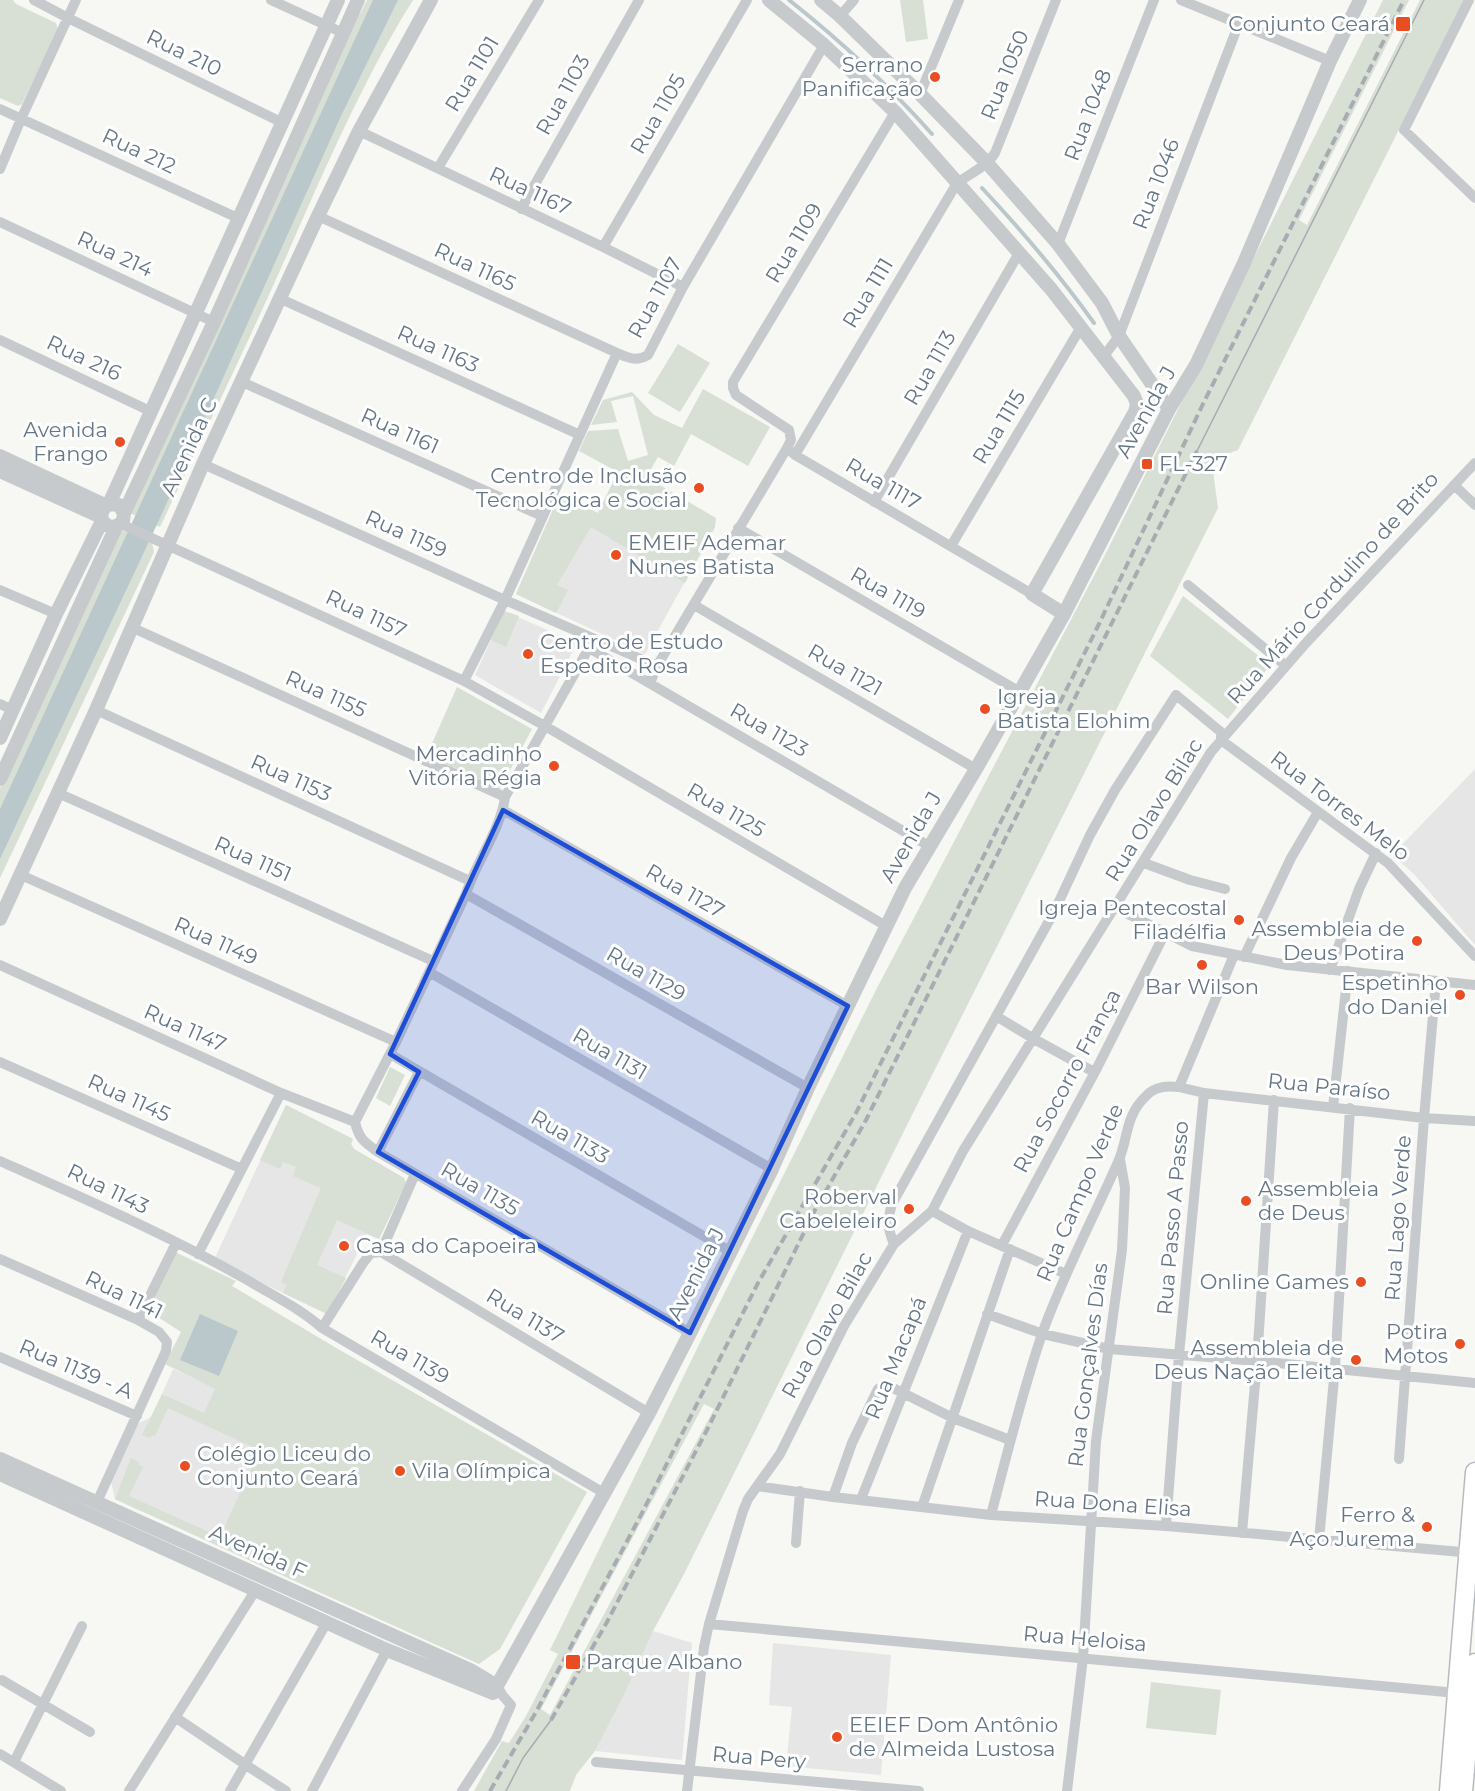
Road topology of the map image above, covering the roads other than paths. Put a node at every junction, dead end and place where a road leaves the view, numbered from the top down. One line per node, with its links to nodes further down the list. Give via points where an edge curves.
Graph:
1 (34, 0): 20 (street, Rua 210)
2 (76, 0): 20 (street)
3 (272, 0): 22 (street)
4 (338, 0): 22 (street)
5 (358, 0): 23 (street, Avenida C)
6 (430, 0): 31 (street, Avenida C)
7 (538, 0): 33 (street, Rua 1101)
8 (639, 0): 37 (street, Rua 1103)
9 (747, 0): 42 (street, Rua 1105)
10 (769, 0): 24 (street)
11 (821, 0): 19 (street)
12 (854, 0): 19 (street)
13 (959, 0): 26 (street)
14 (1056, 0): 32 (street, Rua 1050)
15 (1154, 0): 41 (street, Rua 1048)
16 (1181, 0): 21 (street)
17 (1360, 0): 25 (street, Avenida J)
18 (1469, 0): 36 (street, via 1404,130)
19 (840, 16): 26 (street)
20 (68, 18): 29 (street); 30 (street, Rua 210)
21 (1239, 23): 25 (street); 49 (street, Rua 1046)
22 (326, 25): 23 (street); 30 (street)
23 (343, 33): 47 (street, Avenida C)
24 (824, 45): 28 (street); 44 (street, Rua 1107)
25 (1330, 62): 54 (street, Avenida J, via 1244,263 1196,364)
26 (920, 94): 32 (street)
27 (0, 109): 29 (street, Rua 212)
28 (895, 112): 35 (street); 57 (street, Rua 1109, via 733,382 736,395 789,430)
29 (21, 118): 34 (street); 39 (street, Rua 212)
30 (283, 123): 39 (street)
31 (359, 131): 33 (street, Rua 1167); 38 (street, Avenida C)
32 (988, 164): 35 (street, Rua 1111); 41 (street)
33 (438, 168): 37 (street, Rua 1167)
34 (0, 169)
35 (957, 183): 43 (street); 57 (street, Rua 1111)
36 (1475, 198)
37 (521, 209): 42 (street, Rua 1167)
38 (318, 216): 45 (street, Avenida C); 51 (street, Rua 1165)
39 (240, 219): 46 (street)
40 (0, 222): 46 (street, Rua 214)
41 (1058, 244): 49 (street, via 1102,303)
42 (603, 247): 44 (street, Rua 1167)
43 (1019, 253): 48 (street); 63 (street, Rua 1113)
44 (683, 287): 51 (street, Rua 1107, via 648,355 633,360)
45 (281, 299): 53 (street, Avenida C); 56 (street, Rua 1163)
46 (196, 314): 47 (street, Rua 214); 55 (street)
47 (214, 322): 67 (street, Avenida C)
48 (1081, 327): 52 (street); 70 (street, Rua 1115)
49 (1119, 336): 52 (street, Rua 1046); 54 (street)
50 (0, 340): 55 (street, Rua 216)
51 (617, 354): 56 (street, Rua 1107)
52 (1104, 356): 73 (street, via 1134,396 1135,412)
53 (242, 382): 60 (street, Avenida C); 66 (street, Rua 1161)
54 (1169, 409): 77 (street, Avenida J)
55 (152, 412): 65 (street)
56 (580, 435): 66 (street, Rua 1107)
57 (791, 451): 63 (street, Rua 1117); 68 (street, Rua 1111)
58 (0, 456): 65 (street)
59 (1475, 463): 62 (street, Rua Mário Cordulino de Brito)
60 (203, 464): 69 (street, Avenida C); 74 (street, Rua 1159)
61 (0, 471): 65 (street)
62 (1454, 485): 64 (street); 81 (street, Rua Mário Cordulino de Brito)
63 (874, 502): 70 (street, Rua 1117)
64 (1475, 505)
65 (105, 512): 67 (street, via 108,526); 67 (street, via 119,505); 76 (street)
66 (542, 516): 74 (street, Rua 1107)
67 (124, 523): 69 (street, Rua 1157); 92 (street, Avenida C)
68 (738, 528): 75 (street, Rua 1111); 84 (street, Rua 1119)
69 (162, 542): 78 (street, Avenida C); 82 (street, Rua 1157)
70 (951, 546): 73 (street, Rua 1117)
71 (1188, 585): 81 (street)
72 (0, 590): 76 (street)
73 (1032, 594): 77 (street)
74 (505, 600): 79 (street, Rua 1159); 82 (street, Rua 1107)
75 (694, 605): 80 (street, Rua 1111); 91 (street, Rua 1121)
76 (56, 614): 86 (street)
77 (1064, 614): 84 (street, Avenida J)
78 (131, 627): 87 (street, Avenida C); 94 (street, Rua 1155)
79 (591, 644): 80 (street, Rua 1159); 83 (street, Rua 1123); 88 (street)
80 (657, 666): 83 (street, Rua 1111)
81 (1286, 666): 90 (street, Rua Mário Cordulino de Brito)
82 (464, 681): 88 (street, Rua 1157)
83 (650, 682): 97 (street, Rua 1123)
84 (1020, 692): 91 (street, Avenida J)
85 (0, 704): 86 (street)
86 (13, 710): 89 (street)
87 (96, 711): 93 (street, Avenida C); 101 (street, Rua 1153)
88 (545, 726): 94 (street); 106 (street, Rua 1125)
89 (0, 738)
90 (1221, 740): 96 (street, Rua Torres Melo); 99 (street, Rua Olavo Bilac); 118 (street, Rua Torres Melo, via 1221,732 1176,695 1115,790)
91 (976, 769): 97 (street, Avenida J)
92 (0, 779)
93 (57, 793): 100 (street, Avenida C); 110 (street, Rua 1151)
94 (505, 796): 95 (street)
95 (503, 810): 101 (street); 117 (street, Rua 1127)
96 (1318, 812): 98 (street, Rua Torres Melo); 108 (street)
97 (929, 846): 106 (street, Avenida J)
98 (1376, 853): 109 (street, Rua Torres Melo); 112 (street)
99 (1144, 863): 102 (street); 104 (street, Rua Olavo Bilac)
100 (21, 875): 105 (street, Avenida C); 120 (street, Rua 1149)
101 (470, 881): 103 (street)
102 (1225, 889)
103 (466, 894): 110 (street); 126 (street, Rua 1129)
104 (1116, 908): 107 (street); 119 (street, Rua Olavo Bilac)
105 (0, 919)
106 (886, 926): 117 (street, Avenida J)
107 (1165, 933): 108 (street, via 1192,946); 124 (street, Rua Socorro França)
108 (1239, 956): 112 (street); 125 (street)
109 (1475, 956)
110 (433, 961): 114 (street)
111 (0, 966): 127 (street, Rua 1147)
112 (1330, 970): 113 (street)
113 (1348, 971): 115 (street); 130 (street)
114 (429, 972): 120 (street); 139 (street, Rua 1131)
115 (1436, 981): 116 (street); 132 (street, Rua Lago Verde)
116 (1475, 985)
117 (848, 1006): 126 (street, Avenida J)
118 (996, 1016): 119 (street); 144 (street, via 892,1204 888,1230)
119 (1034, 1040): 124 (street); 141 (street, Rua Olavo Bilac, via 963,1151)
120 (396, 1042): 121 (street)
121 (390, 1054): 123 (street, Rua 1133); 134 (street)
122 (0, 1062): 138 (street, Rua 1145)
123 (419, 1072): 135 (street); 147 (street, Rua 1133)
124 (1094, 1072): 145 (street, Rua Socorro França)
125 (1179, 1087): 128 (street, Rua Paraíso); 136 (street, Rua Campo Verde, via 1154,1089 1145,1096 1127,1126)
126 (808, 1088): 139 (street, Avenida J)
127 (281, 1093): 134 (street, Rua 1147); 138 (street)
128 (1204, 1093): 129 (street, Rua Paraíso); 157 (street, Rua Passo A Passo)
129 (1274, 1100): 130 (street, Rua Paraíso); 159 (street)
130 (1332, 1107): 131 (street, Rua Paraíso)
131 (1350, 1108): 132 (street, Rua Paraíso); 160 (street)
132 (1424, 1118): 133 (street, Rua Paraíso); 161 (street, Rua Lago Verde)
133 (1475, 1121)
134 (355, 1122): 135 (street, Rua 1135, via 362,1141)
135 (378, 1152): 140 (street, Rua 1135)
136 (1120, 1159): 150 (street, Rua Campo Verde); 156 (street, Rua Gonçalves Días, via 1125,1188 1122,1250)
137 (0, 1161): 143 (street, Rua 1143)
138 (242, 1169): 148 (street)
139 (772, 1169): 147 (street, Avenida J)
140 (415, 1174): 146 (street); 154 (street, Rua 1135)
141 (932, 1211): 142 (street); 144 (street, Rua Olavo Bilac)
142 (968, 1231): 145 (street); 163 (street, Rua Macapá)
143 (176, 1243): 148 (street, Rua 1143); 152 (street)
144 (894, 1244): 171 (street, Rua Olavo Bilac, via 844,1326 780,1454)
145 (1006, 1247): 150 (street); 151 (street, Rua Socorro França)
146 (381, 1252): 153 (street, via 371,1253 363,1263); 164 (street, Rua 1137)
147 (731, 1252): 154 (street, Avenida J)
148 (198, 1254): 153 (street, Rua 1139, via 309,1316)
149 (0, 1258): 152 (street, Rua 1141)
150 (1066, 1274): 155 (street, Rua Campo Verde)
151 (987, 1314): 155 (street); 166 (street, Rua Socorro França)
152 (138, 1320): 165 (street, Rua 1141, via 159,1332 167,1342)
153 (322, 1328): 173 (street, Rua 1139)
154 (690, 1333): 164 (street, Avenida J)
155 (1042, 1334): 156 (street); 167 (street, Rua Campo Verde)
156 (1109, 1349): 157 (street); 179 (street, Rua Gonçalves Días, via 1096,1441)
157 (1179, 1355): 159 (street); 180 (street, Rua Passo A Passo)
158 (0, 1357): 165 (street, Rua 1139 - A)
159 (1257, 1361): 160 (street); 181 (street)
160 (1335, 1368): 161 (street); 182 (street)
161 (1407, 1375): 162 (street); 168 (street, Rua Lago Verde)
162 (1475, 1383)
163 (903, 1393): 166 (street); 174 (street, via 884,1386 878,1389 852,1443); 175 (street, Rua Macapá)
164 (649, 1413): 173 (street, Avenida J)
165 (137, 1416): 176 (street, Rua 1141)
166 (953, 1418): 167 (street); 177 (street, Rua Socorro França)
167 (1010, 1440): 178 (street, Rua Campo Verde)
168 (1399, 1459)
169 (4, 1469): 176 (street, Avenida F); 185 (street, Avenida F)
170 (1475, 1472): 184 (main road)
171 (757, 1486): 172 (street, Rua Dona Elisa); 188 (street, Rua Olavo Bilac, via 743,1511)
172 (800, 1491): 174 (street, Rua Dona Elisa); 183 (street)
173 (604, 1493): 194 (street, Avenida J)
174 (833, 1497): 175 (street, Rua Dona Elisa)
175 (861, 1500): 177 (street, Rua Dona Elisa)
176 (97, 1502): 186 (street, Avenida F)
177 (922, 1507): 178 (street, Rua Dona Elisa)
178 (992, 1515): 179 (street, Rua Dona Elisa)
179 (1091, 1522): 180 (street, Rua Dona Elisa); 191 (street, Rua Gonçalves Días)
180 (1166, 1526): 181 (street, Rua Dona Elisa)
181 (1242, 1533): 182 (street, Rua Dona Elisa)
182 (1318, 1540): 184 (street, Rua Dona Elisa)
183 (796, 1543)
184 (1471, 1553): 195 (main road)
185 (255, 1591): 186 (street, Avenida F); 197 (street)
186 (296, 1600): 187 (street, Avenida F); 194 (street, Avenida F, via 472,1671)
187 (327, 1622): 190 (street, Avenida F); 202 (street)
188 (709, 1624): 191 (street, Rua Heloisa); 203 (street, Rua Olavo Bilac)
189 (82, 1626): 196 (street)
190 (387, 1650): 194 (street, Avenida F); 208 (street)
191 (1083, 1658): 195 (street, Rua Heloisa); 212 (street, Rua Gonçalves Días)
192 (1475, 1663): 195 (main road)
193 (2, 1680): 196 (street)
194 (498, 1692): 209 (street, via 511,1705 496,1739)
195 (1468, 1695): 213 (main road); 214 (main road)
196 (43, 1705): 198 (street); 200 (street)
197 (175, 1716): 202 (street); 205 (street)
198 (90, 1732)
199 (0, 1754): 200 (street)
200 (14, 1762): 204 (street)
201 (596, 1762): 203 (street, Rua Pery)
202 (246, 1765): 206 (street); 207 (street)
203 (689, 1771): 210 (street, Rua Olavo Bilac); 211 (street, Rua Pery)
204 (61, 1791)
205 (129, 1791)
206 (230, 1791)
207 (286, 1791)
208 (312, 1791)
209 (462, 1791)
210 (687, 1791)
211 (919, 1791)
212 (1067, 1791)
213 (1449, 1791)
214 (1463, 1791)

